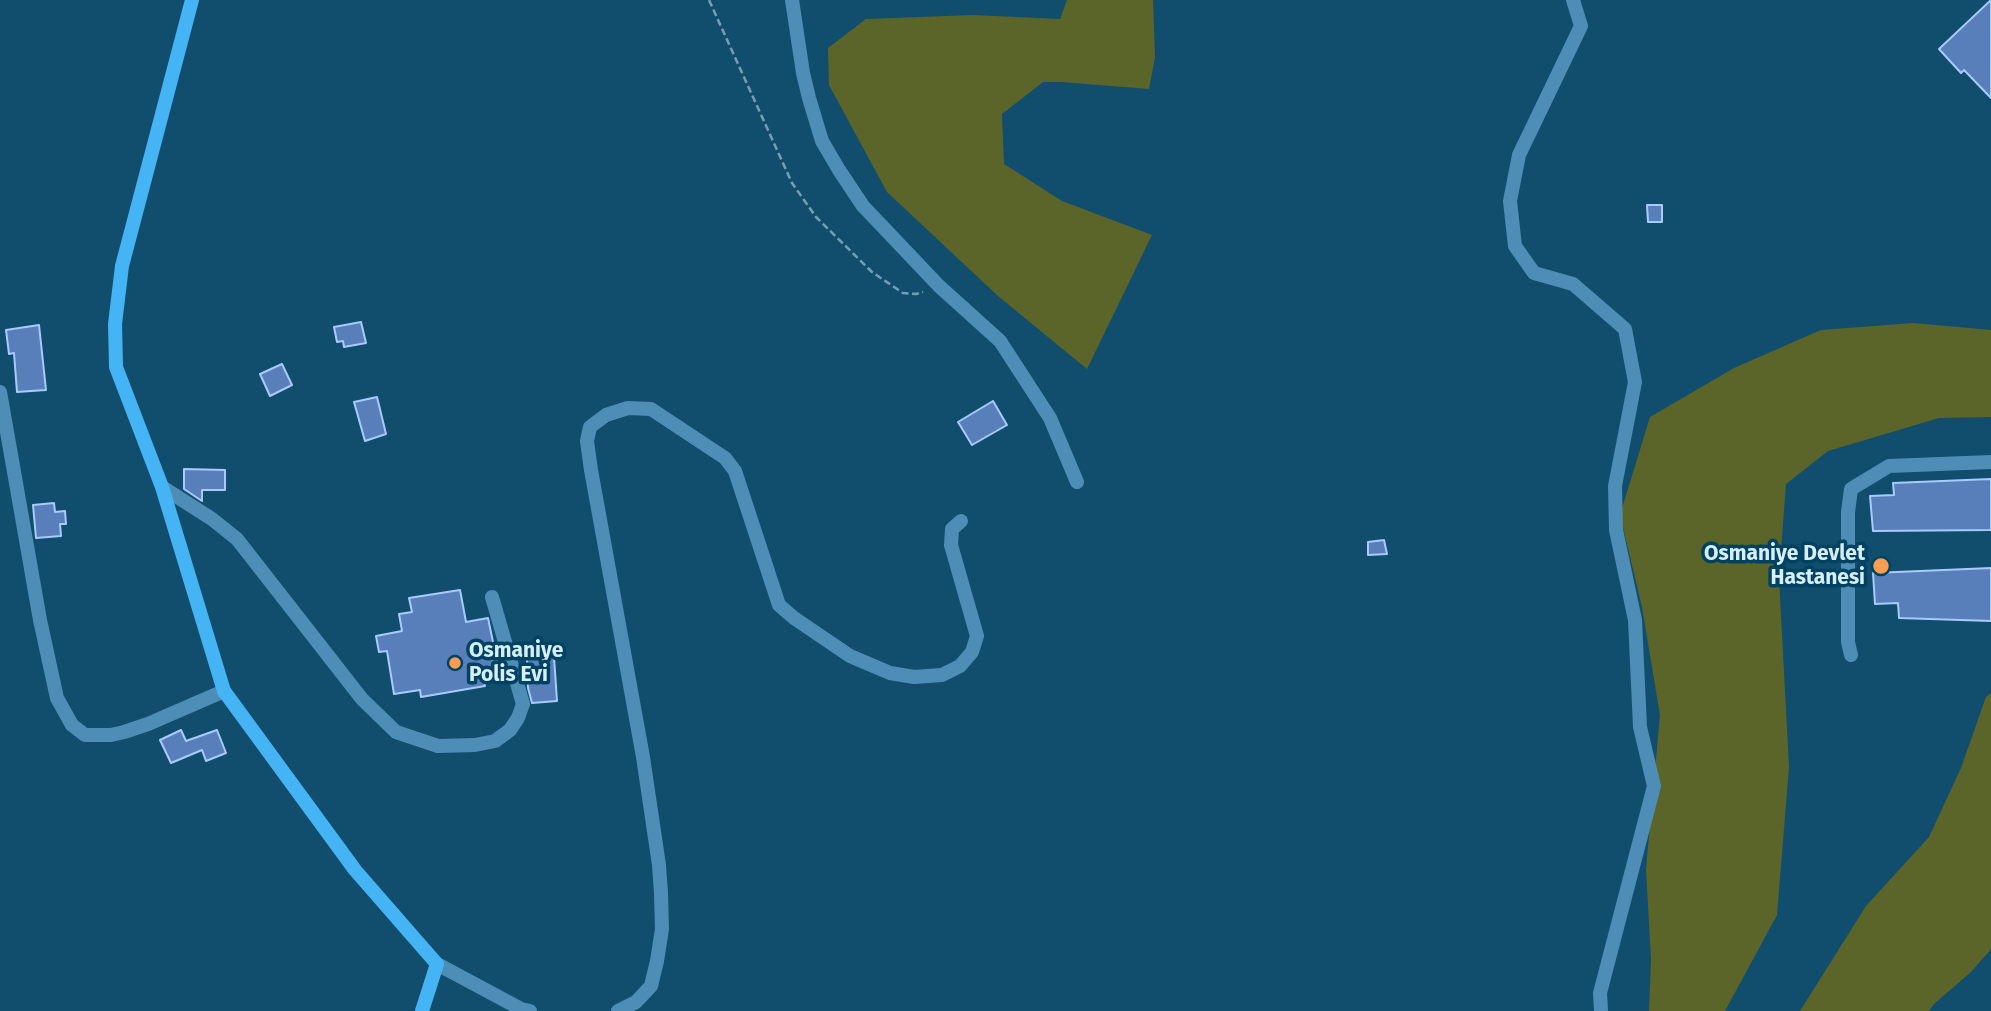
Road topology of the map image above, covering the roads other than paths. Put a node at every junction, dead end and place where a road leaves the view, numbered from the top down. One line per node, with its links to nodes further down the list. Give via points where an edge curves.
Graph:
1 (192, 0): 7 (street, via 122,266 115,324 116,367)
2 (792, 0): 6 (street, via 803,73 822,141 863,206 939,286 1000,341 1050,418)
3 (1573, 0): 16 (street, via 1581,26 1519,155 1510,201 1515,246 1534,273 1573,284 1625,328 1635,382 1615,486 1616,530 1635,620 1640,727 1654,786 1600,993)
4 (0, 392): 11 (street, via 40,620 63,713 85,734 111,735)
5 (1991, 462): 10 (street, via 1889,466 1851,489)
6 (1077, 482)
7 (162, 487): 9 (street, via 237,539 362,699 396,732 438,746 495,741 510,730 523,704); 11 (street)
8 (961, 521): 15 (street, via 952,529 951,545 977,636 972,652 960,666 942,675 890,673 850,656 779,605 735,471 724,458 651,409 628,408 606,415 590,427 591,470 643,757 662,892 662,929 650,986 636,1002)
9 (492, 597)
10 (1851, 655)
11 (224, 691): 12 (street, via 355,870)
12 (438, 964): 13 (street); 14 (street)
13 (422, 1011)
14 (530, 1011)
15 (618, 1011)
16 (1601, 1011)

